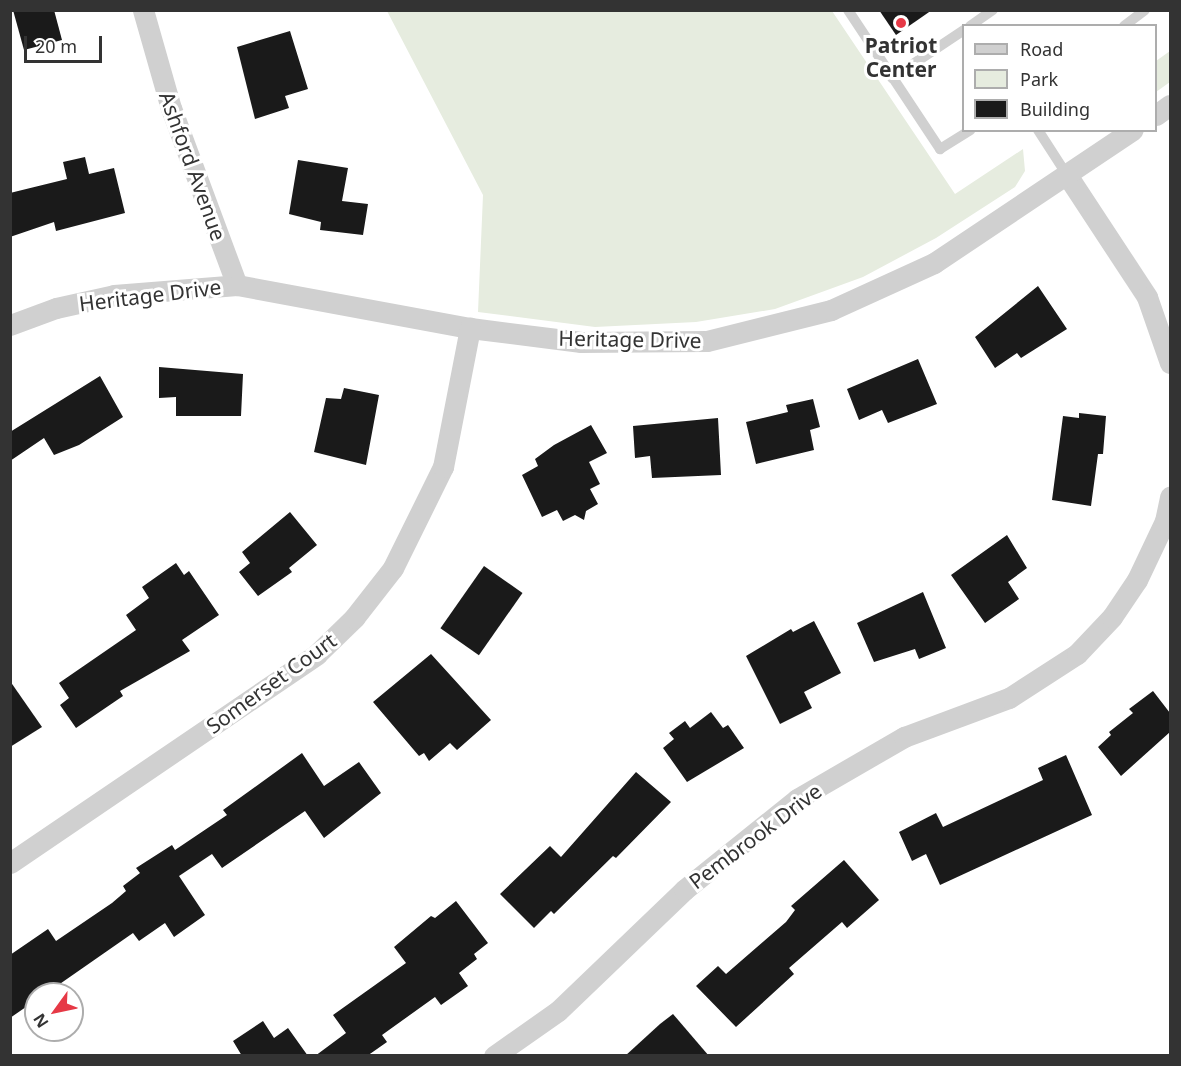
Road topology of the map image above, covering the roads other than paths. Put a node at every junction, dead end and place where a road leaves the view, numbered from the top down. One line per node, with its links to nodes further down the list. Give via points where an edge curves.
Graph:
1 (143, 10): 15 (street, Ashford Avenue, via 171,108)
2 (848, 10): 8 (lane)
3 (993, 10): 5 (lane)
4 (1145, 10): 6 (lane)
5 (973, 24)
6 (1127, 24)
7 (962, 31): 8 (lane)
8 (892, 78): 11 (lane, via 940,149)
9 (1170, 105): 10 (street)
10 (1157, 114)
11 (967, 132)
12 (1039, 132): 14 (lane)
13 (1130, 132): 14 (street, Heritage Drive)
14 (1067, 175): 17 (street, Heritage Drive, via 934,263 831,310 707,341 581,342); 18 (street, via 1147,297)
15 (237, 285): 16 (street, Heritage Drive, via 114,295 56,308); 17 (street, Heritage Drive)
16 (10, 325)
17 (471, 328): 20 (street, Somerset Court, via 443,467 393,568 354,618 317,654)
18 (1170, 363)
19 (1170, 497): 21 (street, Pembrook Drive, via 1165,521 1137,580 1112,617 1077,654 1009,698 904,737 797,799 684,890 558,1011)
20 (10, 863)
21 (494, 1056)

